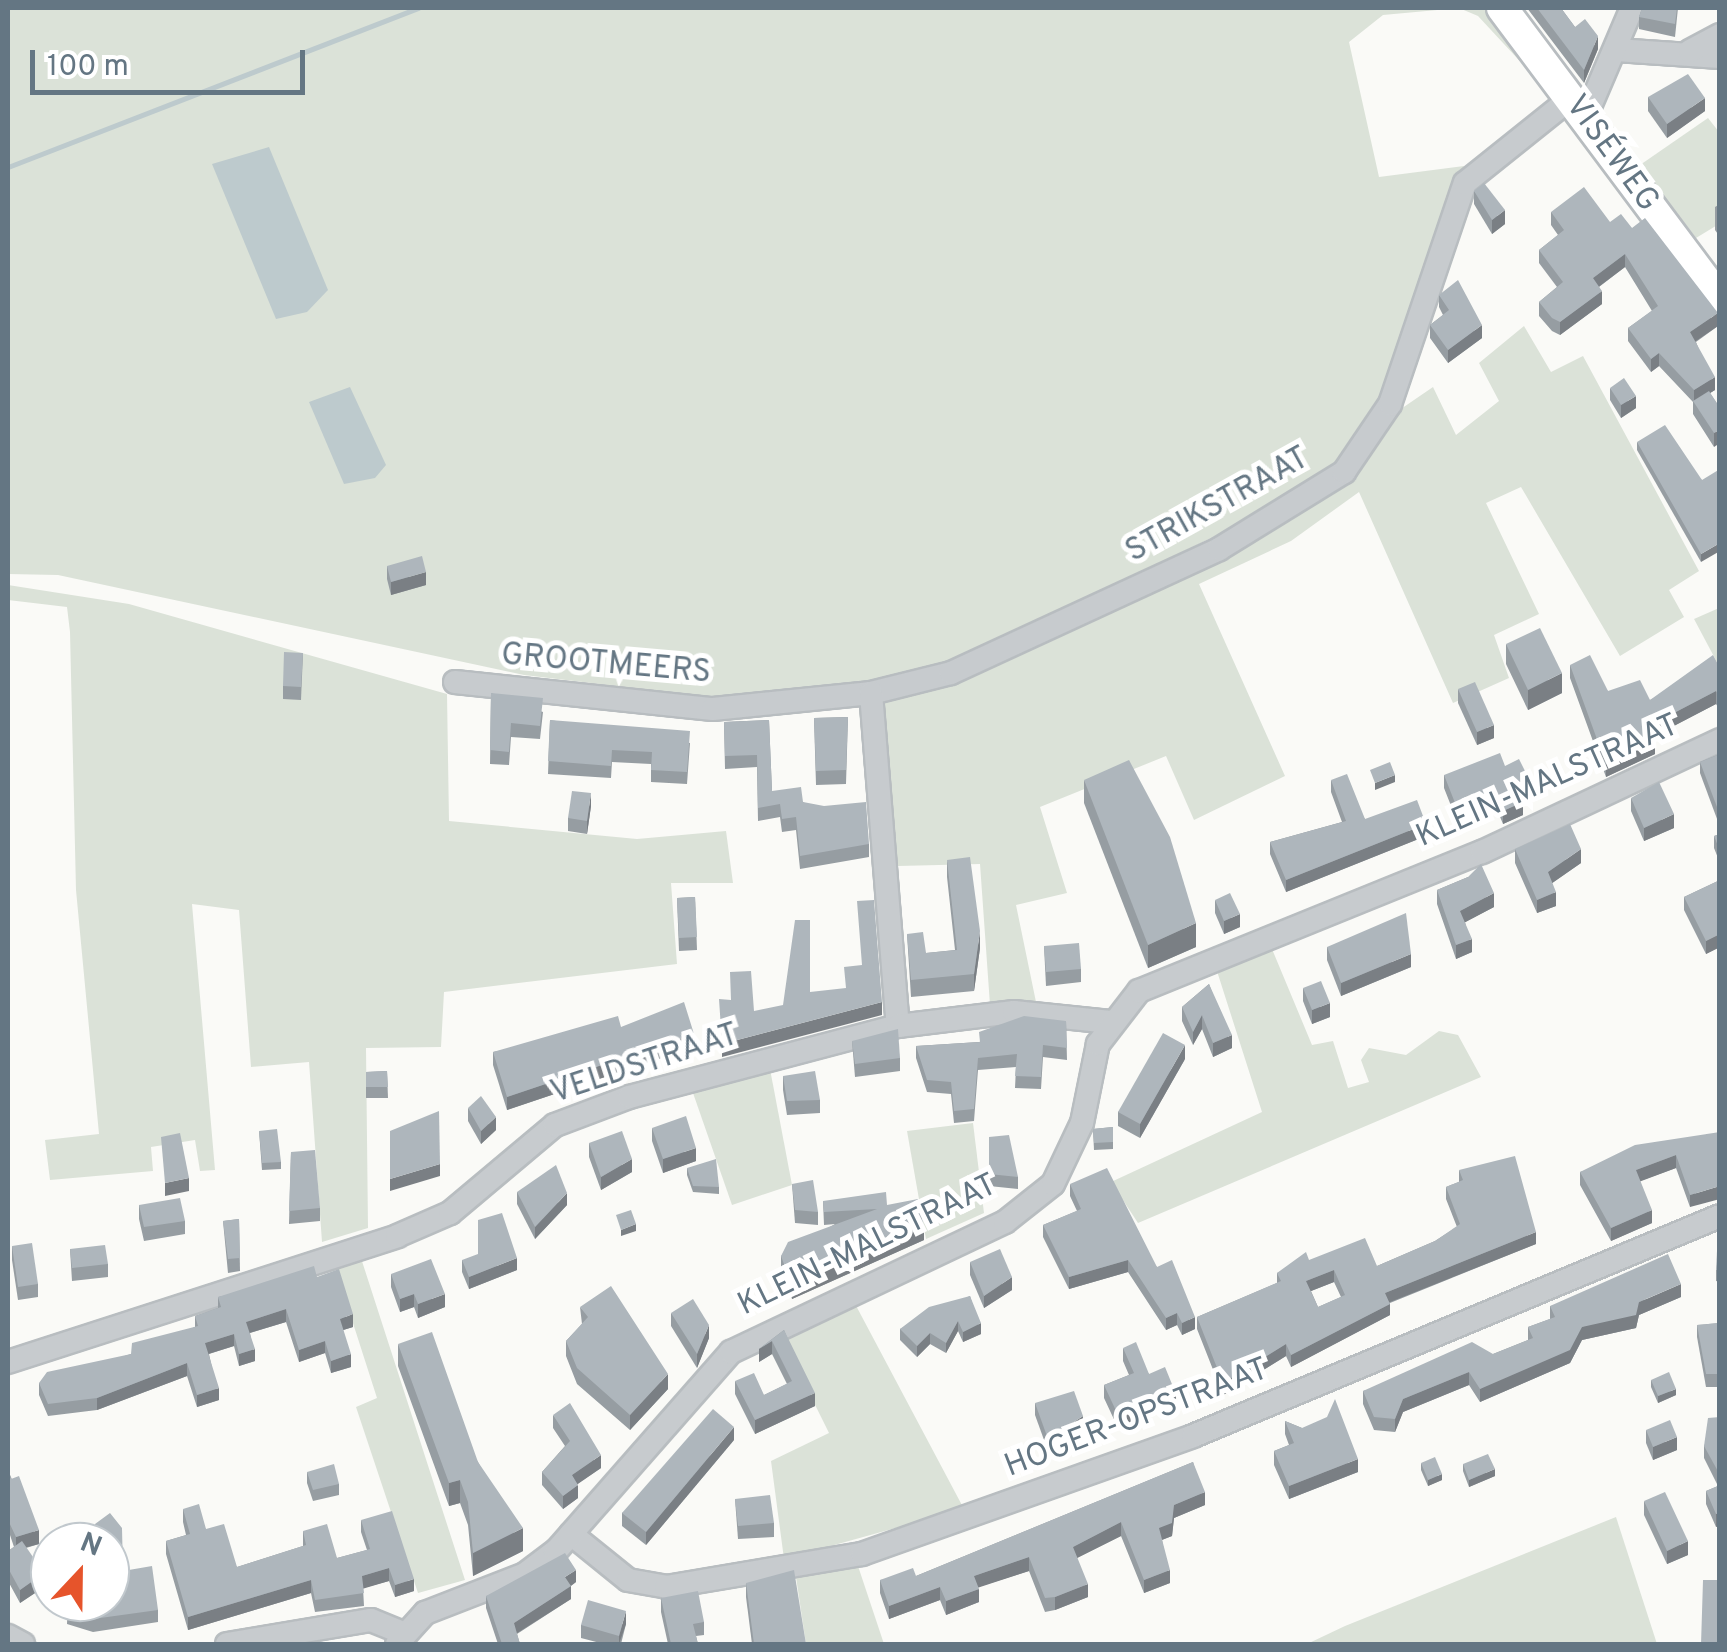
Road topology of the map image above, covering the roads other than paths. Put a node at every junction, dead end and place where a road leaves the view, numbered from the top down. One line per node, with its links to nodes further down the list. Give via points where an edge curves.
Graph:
1 (1502, 8): 7 (main road, VISÉWEG)
2 (1632, 8): 4 (street)
3 (1720, 35): 5 (street)
4 (1616, 50): 5 (street); 7 (street)
5 (1690, 51): 6 (street)
6 (1720, 58)
7 (1578, 109): 8 (main road, VISÉWEG); 10 (street, STRIKSTRAAT, via 1464,183 1390,404 1344,472 1219,550 950,673)
8 (1720, 299)
9 (455, 682): 10 (street, GROOTMEERS, via 713,709)
10 (871, 693): 13 (street)
11 (1720, 740): 12 (street, KLEIN-MALSTRAAT, via 1482,852 1161,978)
12 (1110, 1022): 13 (street, VELDSTRAAT, via 1066,1011); 16 (street, KLEIN-MALSTRAAT, via 1082,1122 1052,1184 1005,1222 731,1352)
13 (898, 1026): 15 (street, VELDSTRAAT, via 629,1097 555,1125 450,1212 397,1236)
14 (1720, 1216): 16 (street, HOGER-OPSTRAAT, via 1193,1436 862,1554 666,1588 628,1580)
15 (8, 1362)
16 (571, 1534): 18 (street, KLEIN-MALSTRAAT, via 525,1574 425,1614)
17 (8, 1636): 19 (street)
18 (400, 1639): 20 (street, via 372,1620)
19 (22, 1644)
20 (228, 1644)

